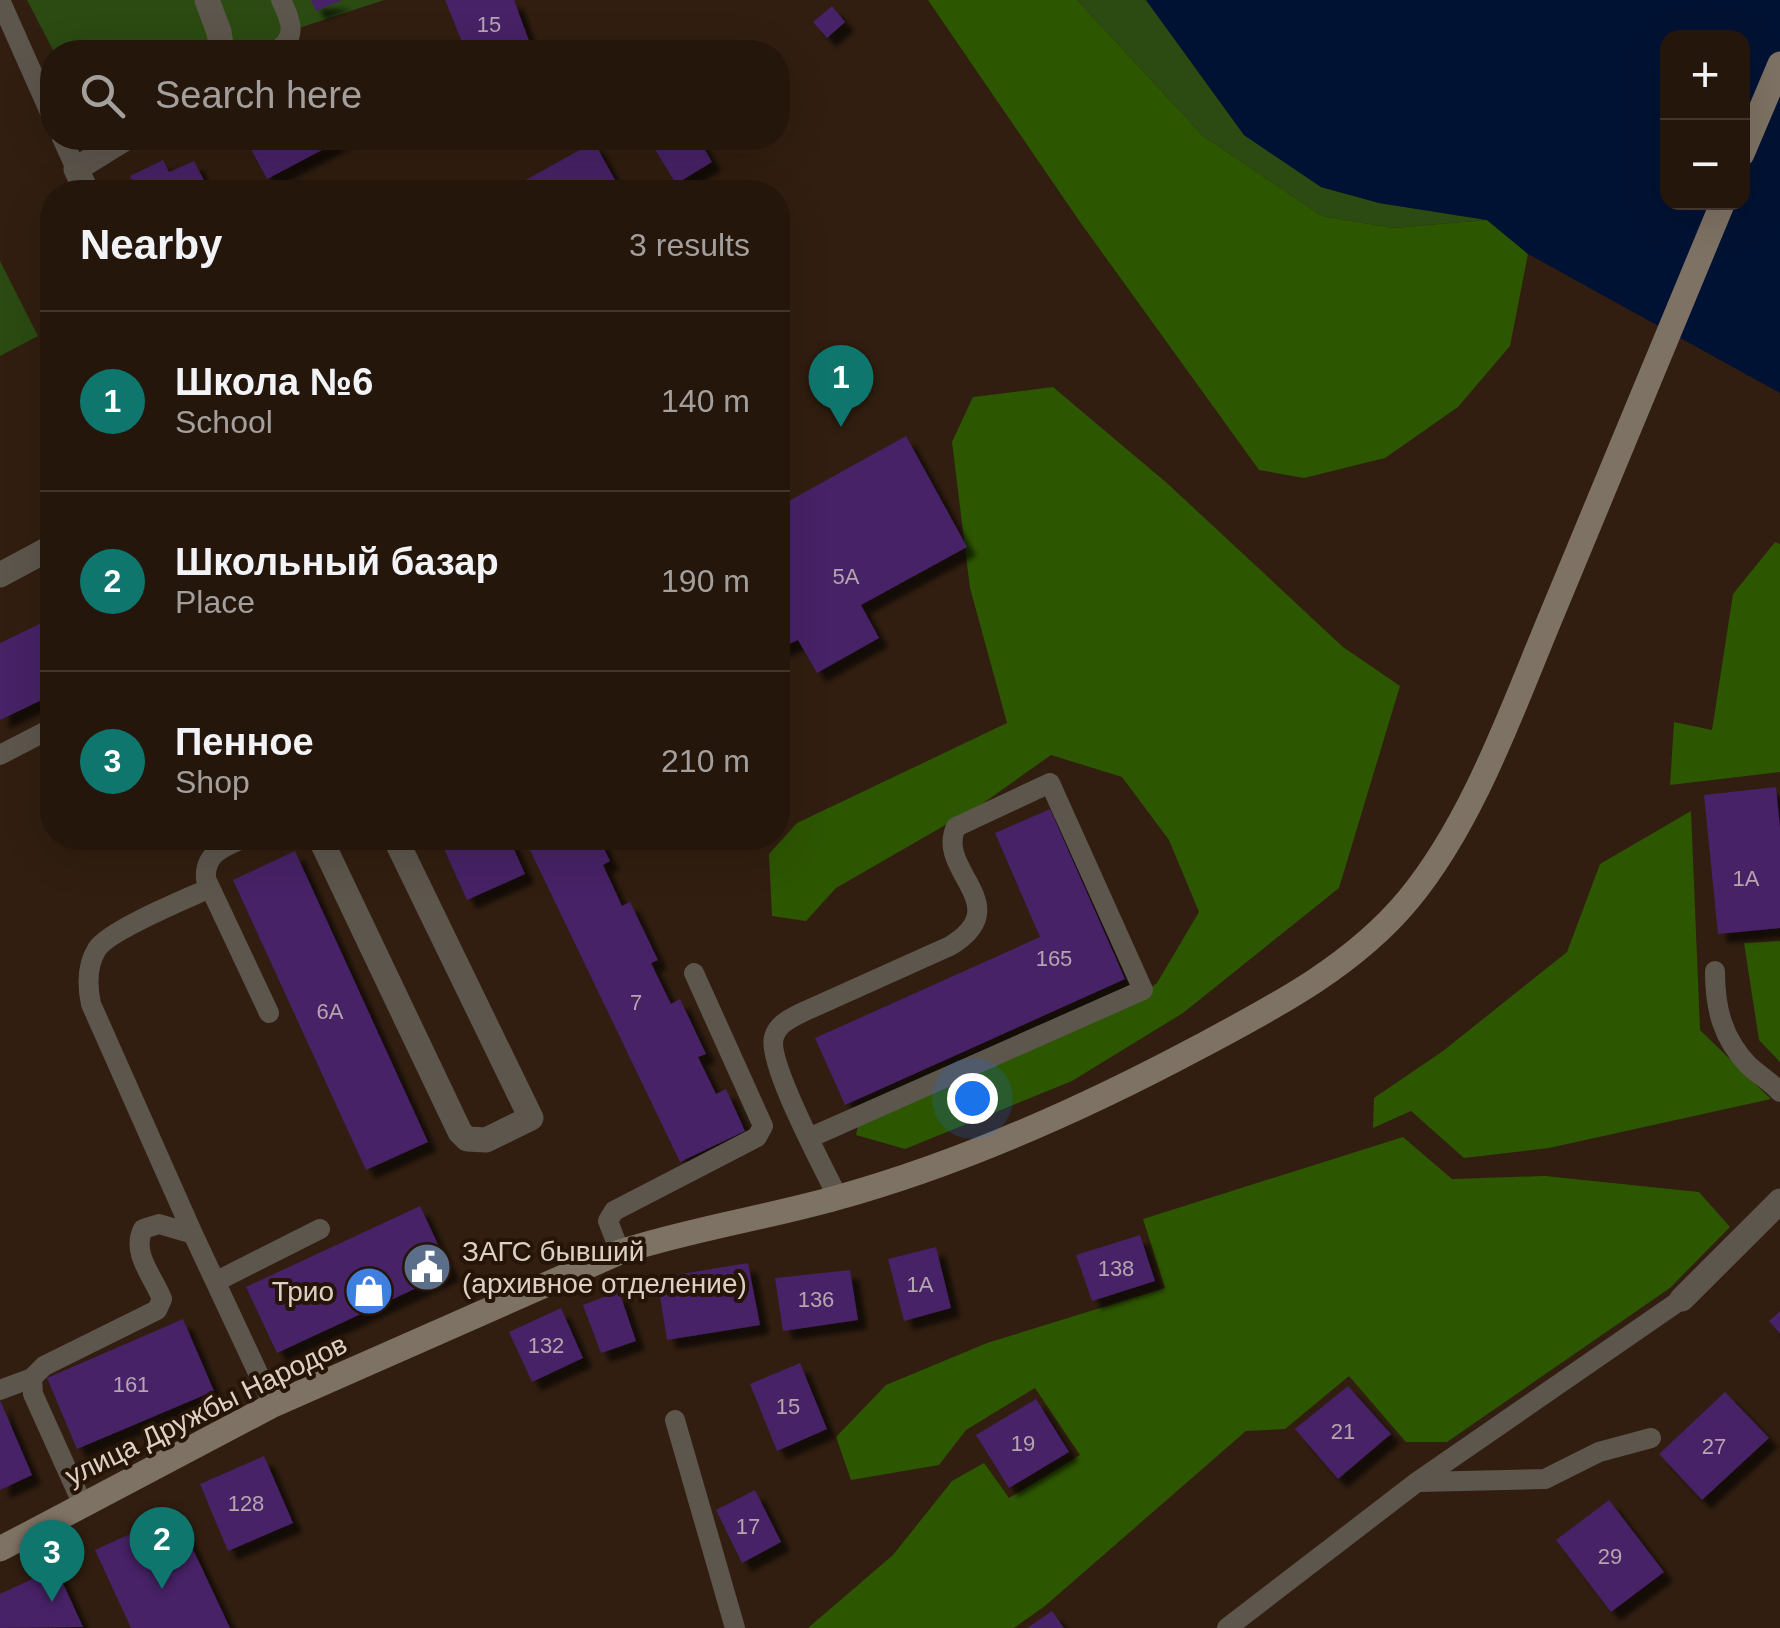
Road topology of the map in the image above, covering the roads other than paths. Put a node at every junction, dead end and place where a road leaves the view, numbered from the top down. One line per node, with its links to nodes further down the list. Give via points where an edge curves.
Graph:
1 (0, 0): 7 (lane)
2 (207, 0): 4 (street)
3 (282, 0): 5 (lane, via 292,28)
4 (221, 40)
5 (288, 40)
6 (1780, 64): 8 (street)
7 (40, 89)
8 (1750, 135)
9 (67, 150): 11 (lane)
10 (113, 150): 12 (street)
11 (81, 180)
12 (82, 180)
13 (1719, 210): 27 (street, улица Дружбы Народов, via 1525,679 1445,850 1406,903 1335,968 1138,1080 963,1155)
14 (40, 553): 15 (street)
15 (0, 575)
16 (40, 734): 17 (lane)
17 (0, 755)
18 (221, 850): 21 (lane, via 205,868)
19 (326, 850): 20 (street, via 460,1132 486,1140 530,1118)
20 (400, 850)
21 (210, 888): 24 (lane); 30 (lane, via 102,942 88,978 91,1004)
22 (1715, 971): 25 (lane, via 1720,1024 1750,1066)
23 (694, 974): 31 (lane, via 764,1126 757,1137 614,1210 608,1221)
24 (268, 1013)
25 (1780, 1092)
26 (809, 1138): 26 (lane, via 774,1057 776,1033 803,1012 969,933 977,908 956,854 956,827 1050,782 1143,990); 27 (lane)
27 (838, 1198): 31 (street, улица Дружбы Народов)
28 (1780, 1200): 33 (street)
29 (320, 1229): 32 (lane)
30 (193, 1234): 32 (lane); 34 (lane, via 159,1224 143,1229 138,1243 162,1299 157,1310)
31 (620, 1252): 36 (street, улица Дружбы Народов)
32 (217, 1280): 36 (lane)
33 (1682, 1300): 39 (lane)
34 (32, 1378): 35 (lane); 40 (lane, via 33,1394)
35 (0, 1390)
36 (273, 1405): 40 (street, улица Дружбы Народов)
37 (675, 1420): 42 (lane)
38 (1651, 1438): 39 (lane, via 1599,1452 1545,1478)
39 (1418, 1482): 43 (lane)
40 (83, 1505): 41 (street, улица Дружбы Народов)
41 (0, 1548)
42 (735, 1628)
43 (1227, 1628)

